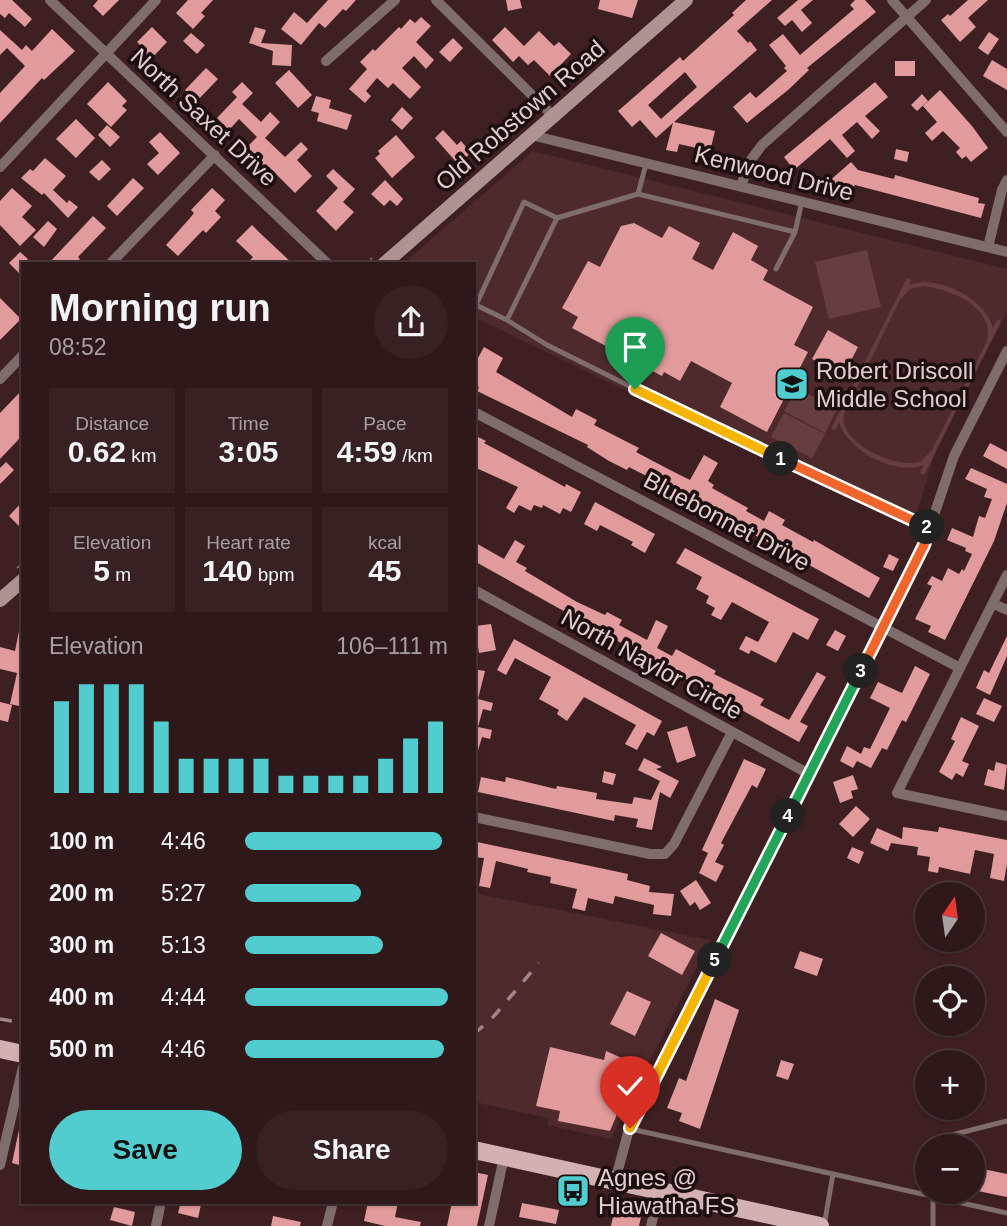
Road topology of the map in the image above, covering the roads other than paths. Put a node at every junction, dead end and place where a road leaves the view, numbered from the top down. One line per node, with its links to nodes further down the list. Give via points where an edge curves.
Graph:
1 (50, 0): 9 (street, North Saxet Drive)
2 (156, 0): 9 (street)
3 (394, 0): 10 (street)
4 (436, 0): 11 (street)
5 (686, 0): 11 (street, Old Robstown Road)
6 (892, 0): 8 (street)
7 (926, 0): 8 (street)
8 (907, 17): 12 (street); 18 (street, via 762,145)
9 (106, 54): 14 (street, North Saxet Drive); 16 (street)
10 (326, 61)
11 (552, 115): 13 (street, Old Robstown Road)
12 (1007, 132)
13 (531, 135): 15 (street, Kenwood Drive); 27 (street, Old Robstown Road)
14 (215, 155): 25 (street); 26 (street, North Saxet Drive)
15 (647, 163): 18 (street, Kenwood Drive); 19 (lane)
16 (0, 167)
17 (1007, 180): 23 (street)
18 (741, 186): 20 (street, Kenwood Drive)
19 (638, 194): 21 (lane); 22 (lane)
20 (802, 201): 22 (lane); 23 (street, Kenwood Drive)
21 (557, 218): 29 (lane, via 524,202); 31 (lane)
22 (795, 232): 28 (lane)
23 (988, 247): 24 (street, Kenwood Drive)
24 (1007, 252)
25 (112, 262)
26 (326, 262)
27 (389, 262)
28 (776, 269)
29 (476, 302)
30 (476, 304): 31 (lane)
31 (507, 320): 36 (lane, via 547,345 704,423)
32 (1007, 351): 36 (street, via 954,456)
33 (21, 357): 34 (street)
34 (0, 379)
35 (476, 413): 43 (street, Bluebonnet Drive)
36 (930, 528): 43 (street)
37 (1007, 575): 41 (street)
38 (21, 582): 40 (street)
39 (476, 591): 45 (street, North Naylor Circle)
40 (0, 600)
41 (994, 604): 42 (street); 44 (street)
42 (1007, 610)
43 (883, 627): 44 (street, Bluebonnet Drive); 46 (street)
44 (960, 668): 47 (street, via 897,793)
45 (732, 732): 46 (street, North Naylor Circle); 48 (street, via 674,844 665,853 650,854)
46 (809, 774): 53 (street)
47 (1007, 816)
48 (476, 817)
49 (0, 1049): 50 (main road)
50 (21, 1054)
51 (21, 1076): 57 (street)
52 (1007, 1121): 54 (lane)
53 (630, 1128): 58 (lane); 59 (street)
54 (956, 1134)
55 (476, 1150): 56 (main road)
56 (504, 1157): 59 (main road); 69 (street)
57 (0, 1165)
58 (833, 1174): 61 (lane); 71 (lane)
59 (615, 1181): 60 (main road)
60 (659, 1190): 70 (street); 71 (main road)
61 (915, 1191)
62 (161, 1204): 67 (street)
63 (332, 1204): 68 (street)
64 (933, 1204): 72 (lane)
65 (970, 1204): 66 (lane)
66 (1007, 1213)
67 (156, 1226)
68 (327, 1226)
69 (489, 1226)
70 (651, 1226)
71 (822, 1226)
72 (933, 1226)

